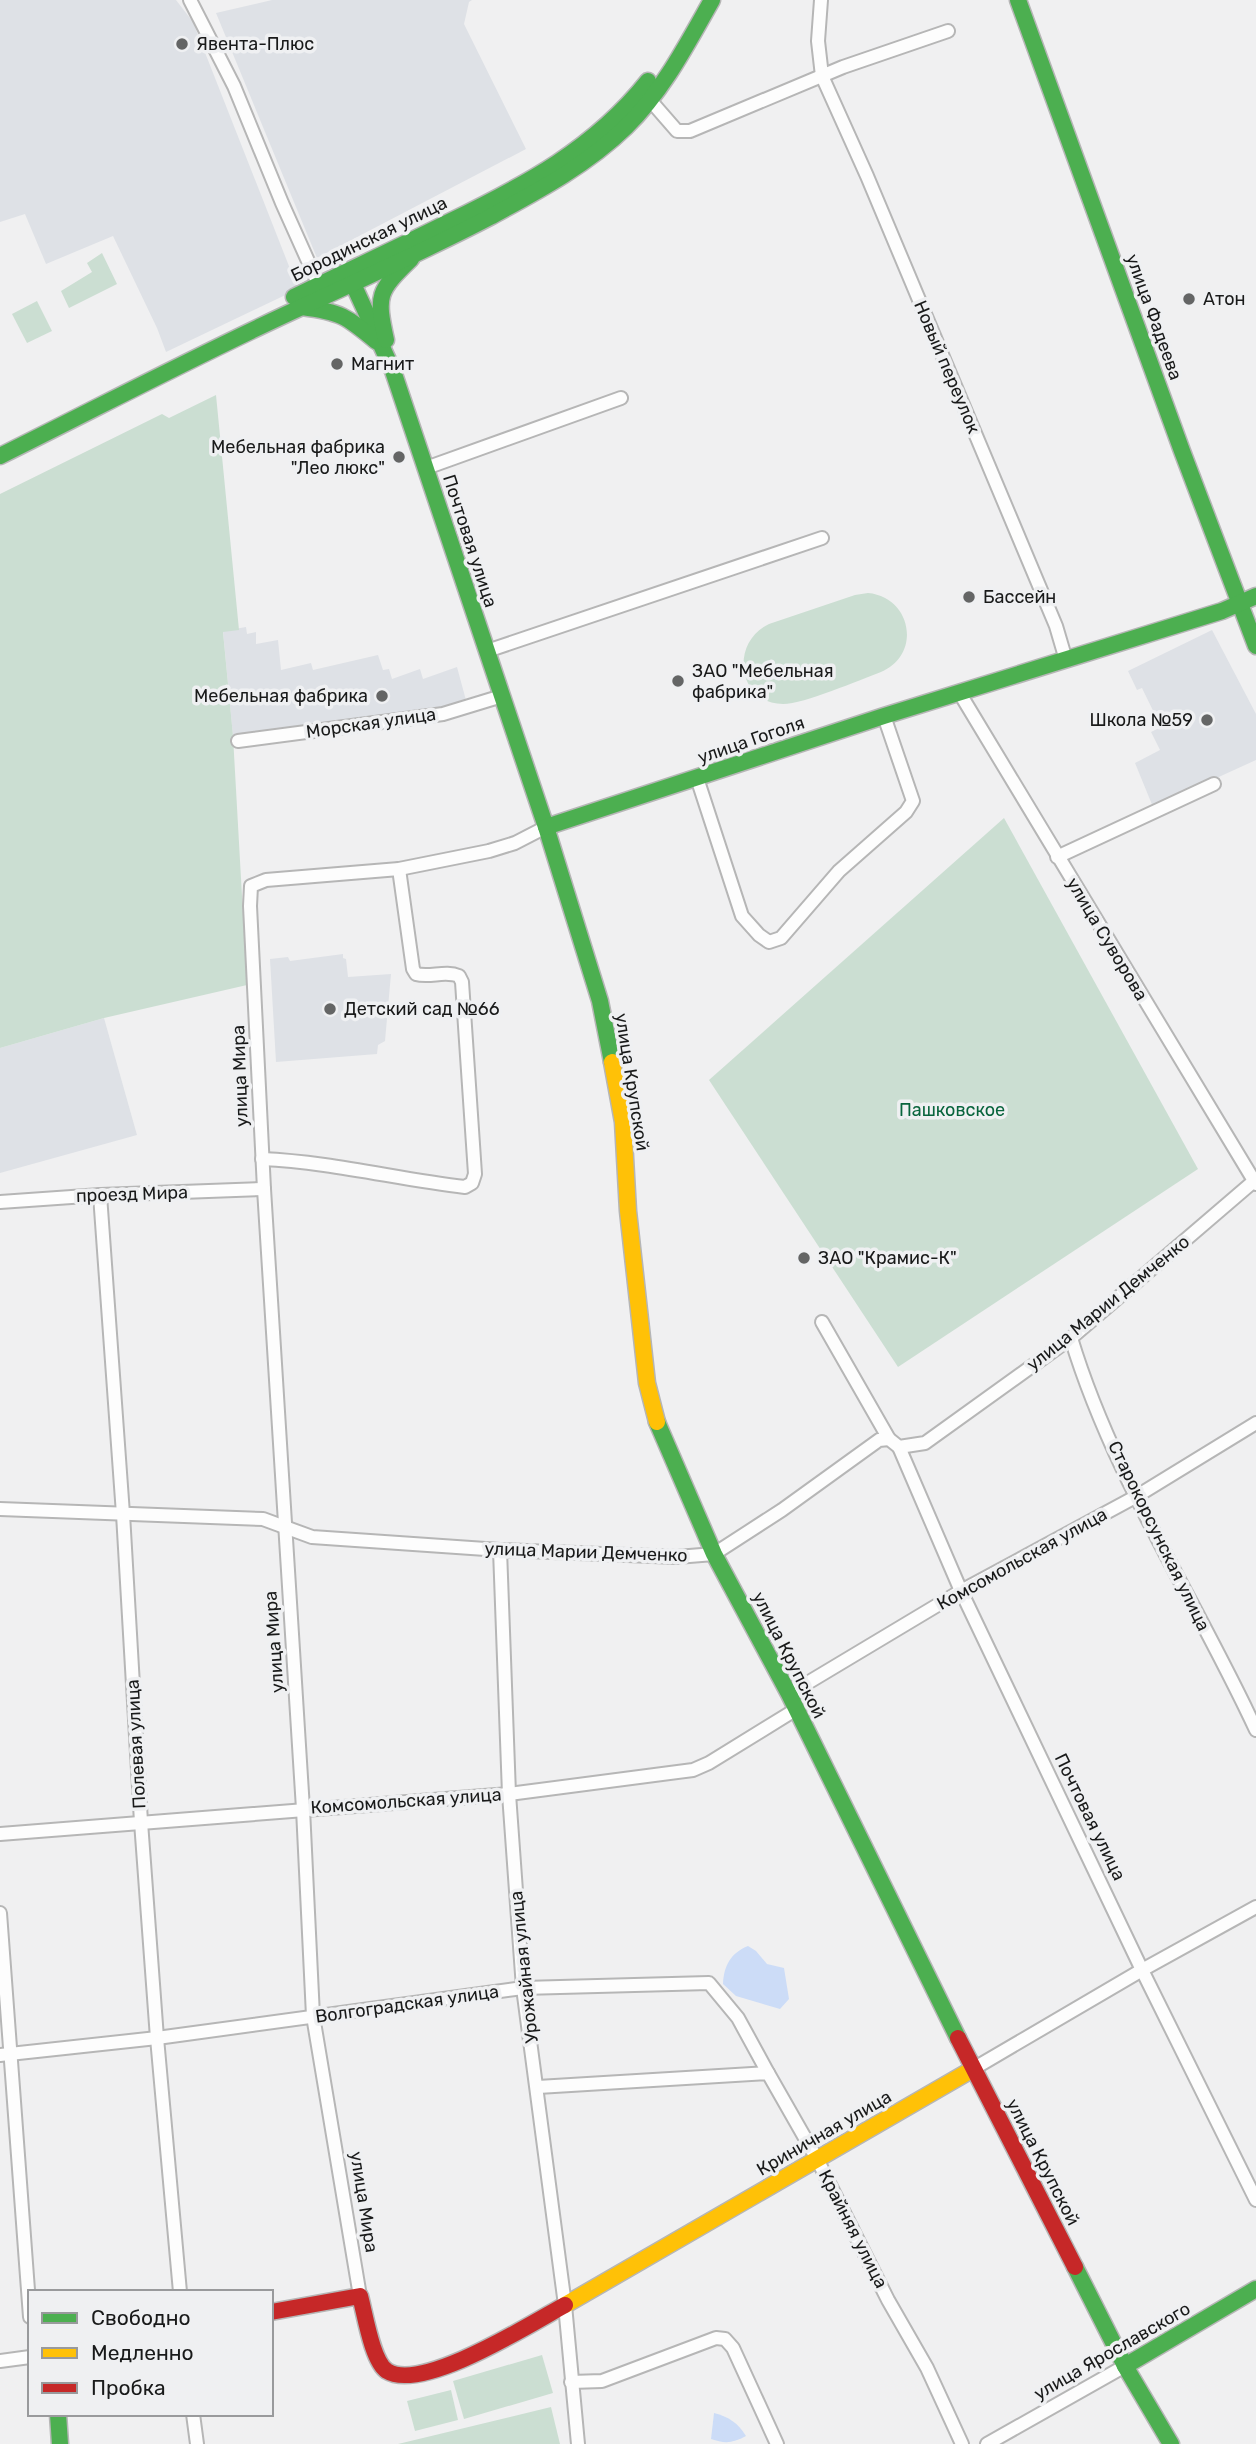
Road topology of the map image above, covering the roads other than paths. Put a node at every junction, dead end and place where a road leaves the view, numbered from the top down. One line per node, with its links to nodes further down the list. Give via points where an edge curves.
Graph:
1 (190, 0): 11 (street, via 234,86)
2 (697, 0): 10 (street, Бородинская улица, via 640,93 571,155)
3 (712, 0): 8 (street, Бородинская улица)
4 (821, 0): 7 (street, Новый переулок, via 818,41)
5 (1018, 0): 21 (street, улица Фадеева)
6 (948, 31): 7 (street)
7 (822, 76): 8 (street, via 690,131 677,131); 24 (street, Новый переулок, via 1051,614)
8 (650, 100): 9 (street, Бородинская улица, via 611,142 541,190)
9 (415, 255): 10 (street, Бородинская улица); 14 (street, via 385,283 378,302)
10 (350, 278): 11 (street, Бородинская улица); 13 (street, Почтовая улица)
11 (322, 291): 12 (street, Бородинская улица); 16 (street, Бородинская улица)
12 (302, 307): 13 (street, via 332,310); 17 (street, Бородинская улица)
13 (379, 344): 14 (street, Почтовая улица)
14 (393, 371): 18 (street, Почтовая улица)
15 (621, 398): 18 (street)
16 (0, 442)
17 (0, 456)
18 (426, 468): 23 (street, Почтовая улица)
19 (822, 538): 23 (street)
20 (1256, 596): 21 (street, улица Гоголя)
21 (1240, 603): 22 (street, улица Фадеева); 24 (street, улица Гоголя)
22 (1256, 646)
23 (486, 651): 26 (street, Почтовая улица)
24 (1066, 660): 25 (street, улица Гоголя)
25 (959, 692): 27 (street, улица Гоголя); 32 (street, улица Суворова)
26 (502, 696): 28 (street, Морская улица, via 443,713); 31 (street, Почтовая улица)
27 (884, 716): 29 (street, улица Гоголя); 29 (street, via 913,801 839,871 781,938 769,942 742,916)
28 (238, 741)
29 (697, 778): 31 (street, улица Гоголя)
30 (1214, 784): 32 (street)
31 (546, 827): 33 (street, улица Гоголя, via 489,851); 50 (street, улица Крупской, via 607,1031 623,1122 647,1382 660,1433)
32 (1057, 857): 36 (street, улица Суворова)
33 (399, 869): 34 (street, улица Гоголя, via 267,880); 35 (street, via 413,969 421,976 451,973 462,982 472,1182 465,1187 410,1181 304,1161)
34 (251, 886): 35 (street, улица Мира)
35 (262, 1159): 38 (street, улица Мира)
36 (1251, 1163): 37 (street, улица Суворова)
37 (1255, 1183): 42 (street, улица Марии Демченко)
38 (264, 1189): 39 (street, проезд Мира); 48 (street, улица Мира)
39 (100, 1195): 40 (street, проезд Мира); 47 (street, Полевая улица)
40 (0, 1202)
41 (822, 1322): 44 (street, Почтовая улица)
42 (1071, 1338): 44 (street, улица Марии Демченко, via 925,1443); 45 (street, Старокорсунская улица, via 1086,1388)
43 (1256, 1423): 45 (street, Комсомольская улица)
44 (894, 1443): 50 (street, улица Марии Демченко, via 879,1440); 51 (street, Почтовая улица)
45 (1137, 1496): 51 (street, Комсомольская улица); 54 (street, Старокорсунская улица)
46 (0, 1509): 47 (street, улица Марии Демченко)
47 (123, 1514): 48 (street, улица Марии Демченко, via 263,1519); 57 (street, Полевая улица)
48 (286, 1527): 49 (street, улица Марии Демченко, via 312,1537); 56 (street, улица Мира)
49 (500, 1550): 50 (street, улица Марии Демченко, via 677,1557); 55 (street, Урожайная улица)
50 (714, 1554): 52 (street, улица Крупской)
51 (961, 1591): 52 (street, Комсомольская улица); 61 (street, Почтовая улица)
52 (789, 1694): 53 (street, улица Крупской)
53 (796, 1710): 55 (street, Комсомольская улица, via 701,1767); 66 (street, улица Крупской)
54 (1256, 1730)
55 (509, 1794): 56 (street, Комсомольская улица); 62 (street, Урожайная улица)
56 (303, 1809): 57 (street, Комсомольская улица); 63 (street, улица Мира)
57 (141, 1822): 58 (street, Комсомольская улица); 64 (street, Полевая улица)
58 (0, 1834)
59 (1256, 1907): 61 (street, Криничная улица)
60 (0, 1913): 65 (street)
61 (1142, 1970): 66 (street, Криничная улица); 70 (street, Почтовая улица)
62 (523, 1988): 63 (street, Волгоградская улица); 67 (street, Волгоградская улица, via 709,1983 738,2018); 68 (street, Урожайная улица)
63 (313, 2016): 64 (street, Волгоградская улица); 74 (street, улица Мира)
64 (157, 2038): 65 (street, Волгоградская улица); 72 (street, Полевая улица)
65 (5, 2055): 73 (street)
66 (973, 2069): 69 (street, Криничная улица); 79 (street, улица Крупской)
67 (768, 2073): 68 (street); 69 (street, Крайняя улица)
68 (538, 2087): 75 (street, Урожайная улица)
69 (817, 2159): 75 (street, Криничная улица); 88 (street, Крайняя улица, via 928,2368)
70 (1256, 2200)
71 (1256, 2289): 79 (street, улица Ярославского)
72 (180, 2290)
73 (28, 2296)
74 (360, 2296): 76 (street); 80 (street, улица Мира, via 376,2356 387,2371)
75 (565, 2305): 80 (street, Криничная улица, via 465,2360); 81 (street, Урожайная улица)
76 (273, 2312)
77 (28, 2357): 78 (street)
78 (0, 2361)
79 (1125, 2366): 89 (street, улица Ярославского); 90 (street, улица Крупской)
80 (403, 2375)
81 (571, 2382): 86 (street, Урожайная улица); 87 (street, via 602,2381 716,2338 725,2339)
82 (58, 2416): 84 (street)
83 (193, 2416): 85 (street)
84 (60, 2444)
85 (197, 2444)
86 (578, 2444)
87 (777, 2444)
88 (962, 2444)
89 (987, 2444)
90 (1171, 2444)

